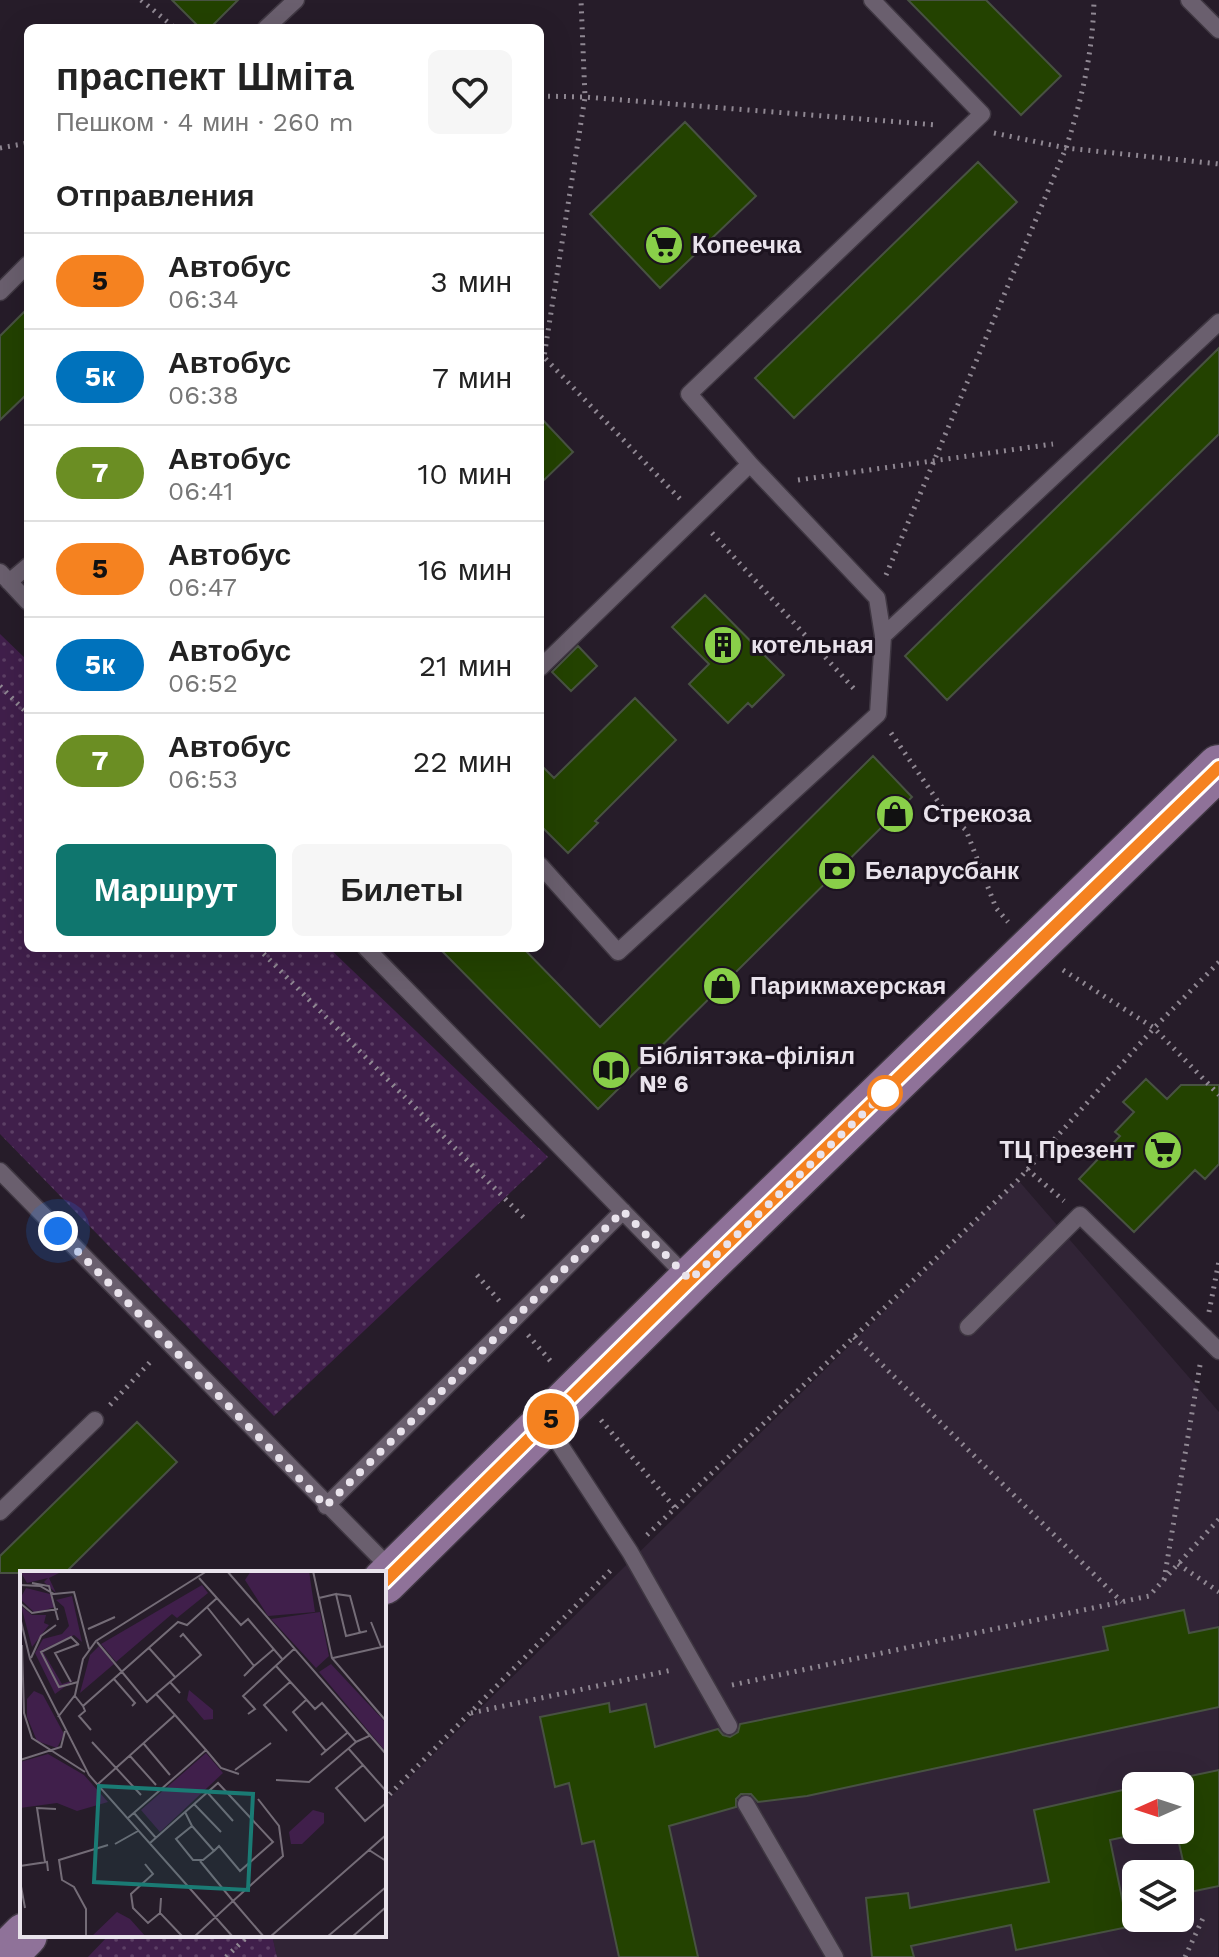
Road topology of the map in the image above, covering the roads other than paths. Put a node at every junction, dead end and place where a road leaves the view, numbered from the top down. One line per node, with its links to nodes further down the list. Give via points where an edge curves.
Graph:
1 (296, 0): 4 (lane)
2 (872, 0): 9 (lane, via 982,114 689,394)
3 (1189, 0): 5 (lane)
4 (270, 24)
5 (1219, 30)
6 (24, 268): 7 (lane)
7 (0, 292)
8 (1219, 322): 13 (lane)
9 (750, 464): 13 (lane, via 877,598); 14 (lane)
10 (24, 568): 11 (lane)
11 (4, 577): 12 (lane)
12 (24, 598)
13 (883, 636): 16 (lane, via 878,714 618,952)
14 (544, 664)
15 (1219, 767): 20 (main road)
16 (544, 869)
17 (370, 952): 19 (lane)
18 (0, 1171): 25 (lane)
19 (623, 1211): 20 (lane); 25 (lane)
20 (690, 1280): 24 (main road)
21 (968, 1327): 22 (lane, via 1080,1215)
22 (1219, 1351)
23 (95, 1420): 26 (lane)
24 (547, 1424): 28 (main road); 29 (lane, via 630,1552)
25 (326, 1506): 27 (lane)
26 (0, 1512)
27 (384, 1571)
28 (389, 1577)
29 (729, 1726)
30 (746, 1804): 33 (lane)
31 (23, 1937): 32 (main road)
32 (3, 1957)
33 (835, 1957)

